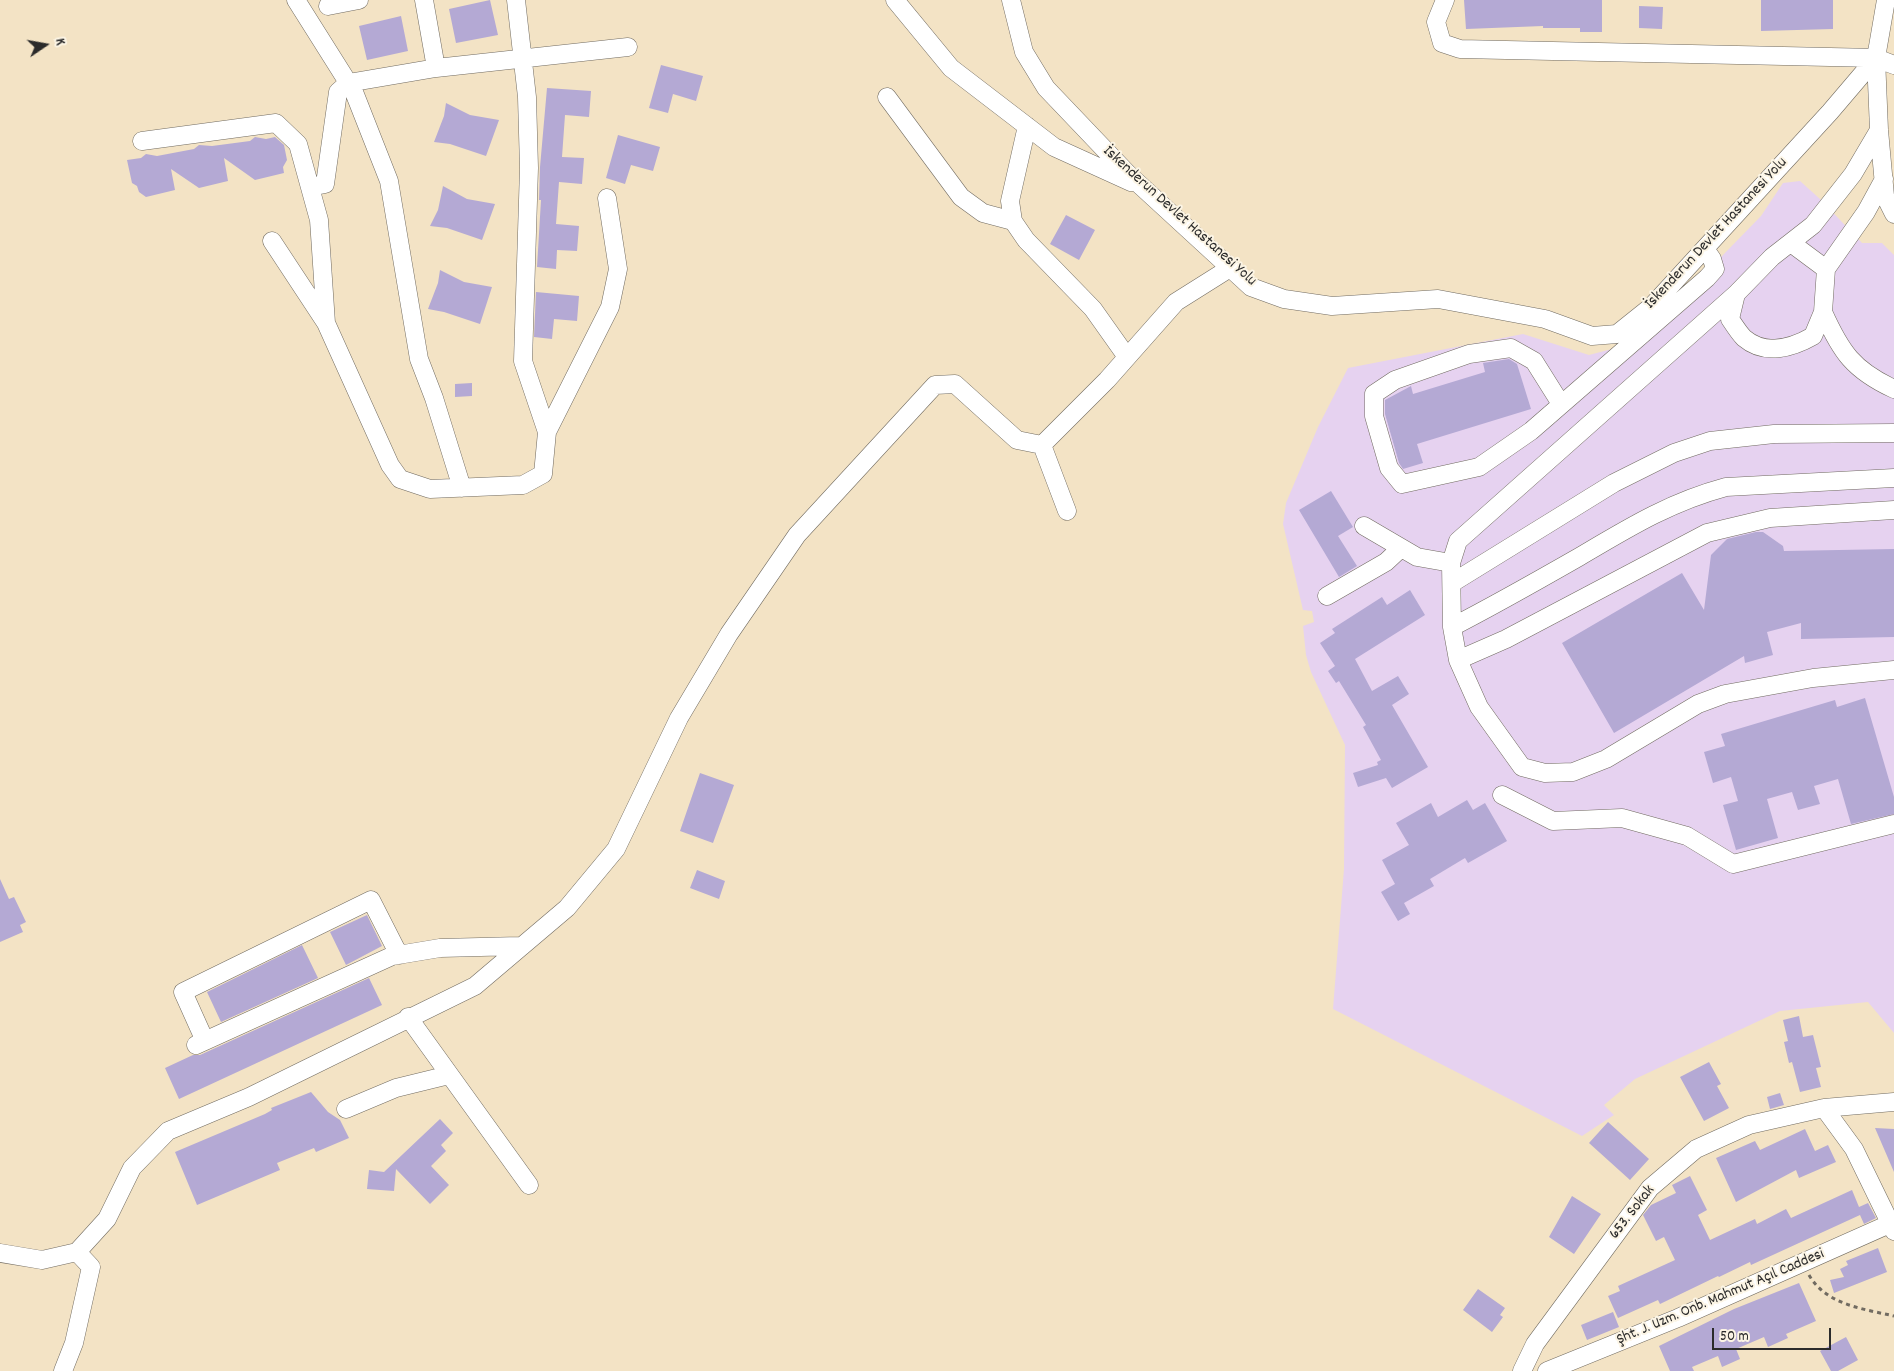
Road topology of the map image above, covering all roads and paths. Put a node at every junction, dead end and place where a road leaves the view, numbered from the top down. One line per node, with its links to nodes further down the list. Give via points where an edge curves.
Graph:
1 (296, 0): 15 (street)
2 (359, 0): 9 (street)
3 (424, 0): 14 (street)
4 (516, 0): 11 (street)
5 (896, 0): 17 (street, via 951,68)
6 (1011, 0): 20 (street, İskenderun Devlet Hastanesi Yolu, via 1024,52 1046,88)
7 (1445, 0): 12 (street, via 1436,22 1442,43 1460,49)
8 (1886, 0): 12 (street)
9 (328, 6)
10 (628, 46): 11 (street)
11 (521, 58): 14 (street); 37 (street, via 527,97 529,168 523,362)
12 (1876, 58): 13 (street); 18 (street); 28 (street, İskenderun Devlet Hastanesi Yolu)
13 (1894, 65)
14 (436, 68): 15 (street)
15 (348, 83): 21 (street, via 338,92 325,184); 41 (street, via 388,181 419,359)
16 (887, 98): 25 (street, via 961,197 983,213)
17 (1027, 126): 20 (street, via 1054,147); 25 (street, via 1010,201)
18 (1879, 130): 22 (street); 27 (street, via 1853,174 1813,226)
19 (142, 141): 21 (street, via 276,123 298,144)
20 (1142, 186): 29 (street, İskenderun Devlet Hastanesi Yolu)
21 (310, 187): 33 (street, via 319,220)
22 (1887, 190): 24 (street); 30 (street, via 1866,212)
23 (607, 198): 37 (street, via 618,269 610,307)
24 (1894, 214)
25 (1013, 221): 34 (street, via 1026,240 1093,309)
26 (272, 241): 33 (street)
27 (1791, 242): 30 (street); 31 (street)
28 (1704, 249): 29 (street, İskenderun Devlet Hastanesi Yolu, via 1652,306 1617,334 1592,336 1545,319 1438,300 1332,306 1284,299 1251,287); 36 (street, via 1715,269 1708,278)
29 (1230, 268): 34 (street, via 1176,302)
30 (1826, 269): 32 (street)
31 (1736, 294): 32 (street, via 1730,319 1745,338 1768,349 1782,349 1814,336); 46 (street, via 1458,541)
32 (1823, 312): 35 (street, via 1838,345 1854,363)
33 (326, 323): 41 (street, via 390,465 400,479 430,489)
34 (1127, 357): 39 (street)
35 (1894, 389)
36 (1561, 404): 36 (street, via 1531,430 1479,466 1402,484 1389,468 1374,416 1374,394 1395,380 1469,354 1511,348 1534,361)
37 (547, 432): 41 (street, via 543,474 523,486)
38 (1894, 433): 47 (street, via 1774,434 1710,441 1674,453 1614,484)
39 (1042, 445): 43 (street); 54 (street, via 1017,440 955,384 935,385 796,534 729,634 679,718 616,850 567,908)
40 (1894, 478): 49 (street, via 1726,487 1701,494 1653,513)
41 (462, 488)
42 (1894, 510): 50 (street, via 1770,518 1707,532 1506,640)
43 (1067, 511)
44 (1364, 526): 45 (street)
45 (1401, 548): 46 (street, via 1416,557); 48 (street, via 1386,562)
46 (1451, 563): 47 (street)
47 (1452, 583): 49 (street)
48 (1327, 596)
49 (1452, 628): 50 (street)
50 (1458, 660): 51 (street, via 1479,707 1508,750 1522,767 1545,773 1573,772 1606,759 1698,704 1725,694 1813,678)
51 (1894, 670)
52 (1502, 795): 53 (street, via 1553,822 1622,818 1687,836 1733,864)
53 (1894, 824)
54 (520, 946): 55 (street, via 440,948); 56 (street, via 475,986)
55 (399, 955): 55 (street, via 200,1043 183,992 371,900)
56 (408, 1017): 57 (street); 63 (street, via 249,1097 168,1131 132,1168 107,1219)
57 (449, 1075): 60 (street, via 396,1088); 61 (street)
58 (1894, 1102): 59 (street, 653. Sokak)
59 (1824, 1108): 62 (street, via 1854,1148); 68 (street, 653. Sokak, via 1749,1125 1696,1149 1650,1188 1535,1344)
60 (346, 1109)
61 (529, 1186)
62 (1893, 1225): 65 (street, Şht. J. Uzm. Onb. Mahmut Açıl Caddesi)
63 (77, 1252): 64 (street, via 42,1260); 67 (street, via 91,1268 74,1343)
64 (0, 1253)
65 (1803, 1264): 66 (path, via 1814,1283 1833,1300); 69 (street, Şht. J. Uzm. Onb. Mahmut Açıl Caddesi)
66 (1894, 1316)
67 (62, 1371)
68 (1522, 1371)
69 (1547, 1371)

